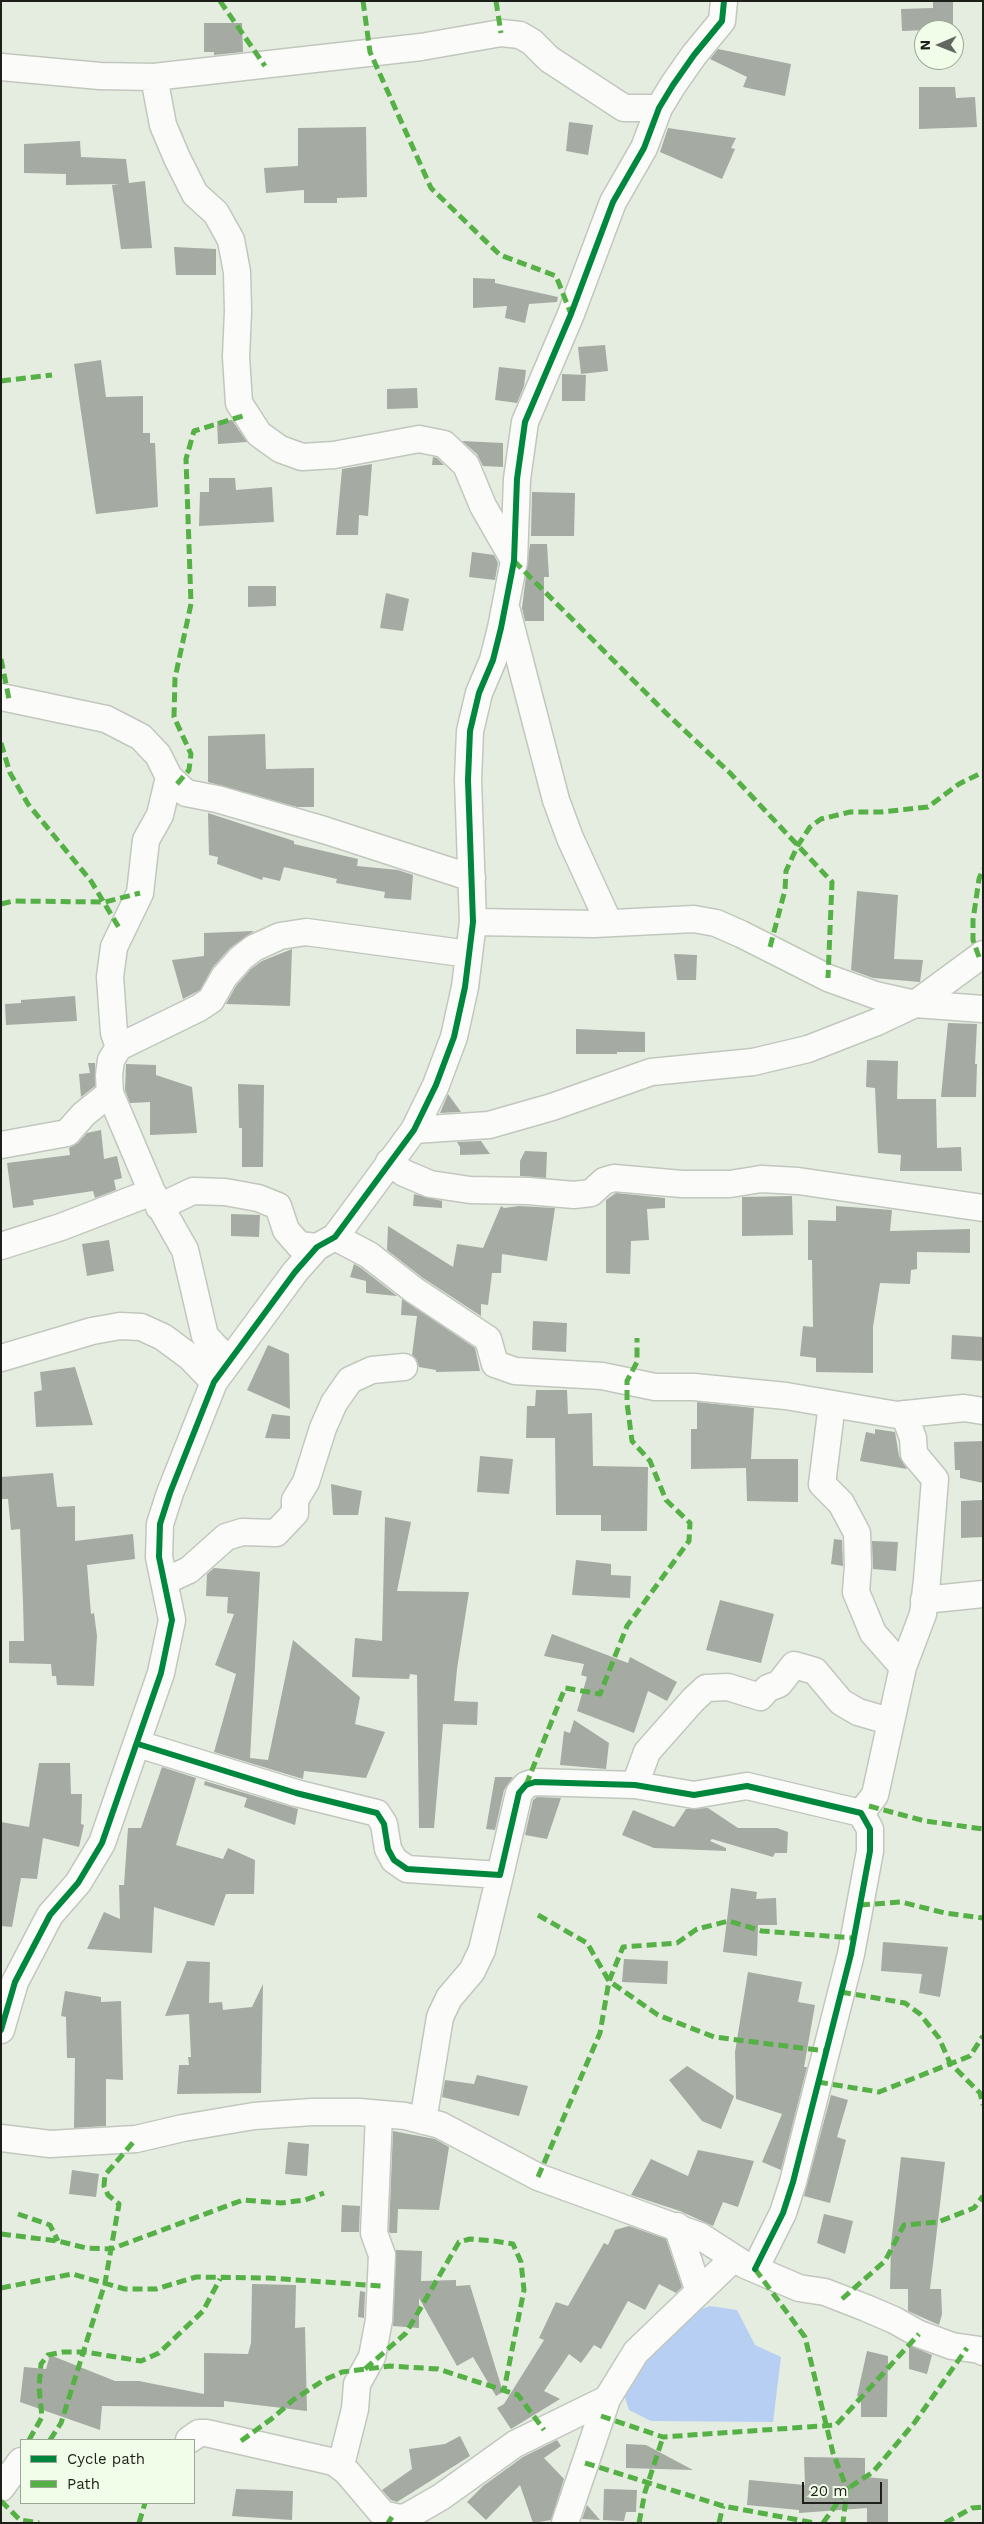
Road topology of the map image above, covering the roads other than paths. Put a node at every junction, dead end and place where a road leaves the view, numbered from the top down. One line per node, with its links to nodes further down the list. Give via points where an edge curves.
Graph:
1 (724, 1): 4 (street, via 722,21 694,54)
2 (1, 67): 3 (street)
3 (154, 78): 4 (street, via 420,47 501,32 520,35 532,42 549,59 624,108); 5 (street, via 163,125 177,158 195,194 216,213 231,240 237,272 239,404 259,434 280,449 302,456 334,455 419,439 444,444 466,466 483,506)
4 (660, 108): 5 (street, via 644,148 613,202 571,314 525,422 517,480)
5 (514, 561): 6 (street)
6 (506, 606): 9 (street, via 470,731 468,780); 11 (street, via 556,800)
7 (1, 698): 8 (street, via 106,719 140,736 158,756)
8 (169, 777): 9 (street, via 186,794 217,799 324,830); 16 (street, via 160,815 146,840 140,893 114,947 110,977 114,1032)
9 (472, 878): 10 (street)
10 (473, 922): 11 (street); 12 (street)
11 (609, 923): 14 (street, via 694,919 716,923 828,978 875,995)
12 (469, 954): 16 (street, via 344,936 292,933 267,942 241,958 224,977 211,1000 200,1008); 18 (street, via 454,1037)
13 (983, 954): 14 (street)
14 (915, 1004): 15 (street); 18 (street, via 877,1022 777,1059 651,1072 489,1125)
15 (983, 1009)
16 (119, 1047): 17 (street, via 112,1060)
17 (110, 1093): 19 (street, via 66,1133); 21 (street)
18 (414, 1130): 20 (street)
19 (1, 1145)
20 (389, 1162): 22 (street, via 404,1173 430,1184 470,1190 574,1195 591,1193 604,1180 614,1178 682,1184 761,1179); 23 (street)
21 (156, 1200): 23 (street, via 193,1191 258,1198 278,1206 286,1230 299,1245); 24 (street); 26 (street, via 185,1250 205,1336)
22 (983, 1208)
23 (326, 1242): 26 (street, via 295,1272); 29 (street, via 369,1254 414,1290 488,1339 495,1364 515,1371 602,1376 655,1387 704,1388)
24 (1, 1246)
25 (1, 1358): 28 (street, via 92,1331 120,1326 142,1327 163,1337 190,1357)
26 (229, 1361): 28 (street)
27 (404, 1367): 32 (street, via 372,1370 350,1380 334,1403 323,1428 306,1482 295,1500 295,1513 276,1533 242,1532 226,1537 189,1570)
28 (214, 1382): 32 (street, via 160,1524 159,1557)
29 (832, 1404): 31 (street); 35 (street, via 822,1484 841,1503 857,1533 856,1592 873,1633)
30 (983, 1411): 31 (street, via 964,1408)
31 (904, 1414): 34 (street, via 914,1454 936,1478)
32 (165, 1581): 37 (street, via 172,1620 161,1674)
33 (983, 1594): 34 (street)
34 (924, 1600): 35 (street, via 923,1614)
35 (903, 1667): 36 (street)
36 (890, 1721): 38 (street, via 858,1712 841,1702 815,1671 794,1665 778,1684 768,1688 760,1697 728,1687 706,1688 647,1752); 39 (street, via 875,1795)
37 (138, 1744): 40 (street, via 296,1793 377,1813 384,1824 388,1849 394,1860 408,1868); 41 (street, via 102,1843 78,1883 50,1915 15,1982)
38 (634, 1785): 39 (street, via 694,1795 746,1786); 40 (street, via 535,1782 526,1785 519,1793)
39 (861, 1813): 46 (street, via 870,1829 870,1851 851,1954 793,2182 783,2213)
40 (500, 1875): 43 (street, via 482,1950 472,1971 449,1998 440,2018)
41 (1, 2030)
42 (379, 2114): 43 (street); 44 (street, via 312,2112 254,2116 136,2139 50,2144); 52 (street, via 374,2233 382,2255 379,2320 372,2357 357,2384 355,2408)
43 (423, 2121): 45 (street, via 440,2126 538,2177)
44 (1, 2138)
45 (677, 2226): 46 (street, via 700,2236); 47 (street)
46 (744, 2264): 47 (street); 48 (street, via 799,2288 825,2292 866,2308 919,2334 952,2346)
47 (699, 2292): 49 (street, via 636,2352)
48 (983, 2352)
49 (606, 2399): 52 (street, via 515,2444 441,2498 404,2517 392,2517 381,2512); 54 (street)
50 (191, 2439): 52 (street, via 206,2432)
51 (20, 2462): 53 (street)
52 (341, 2465)
53 (1, 2488)
54 (565, 2523)

